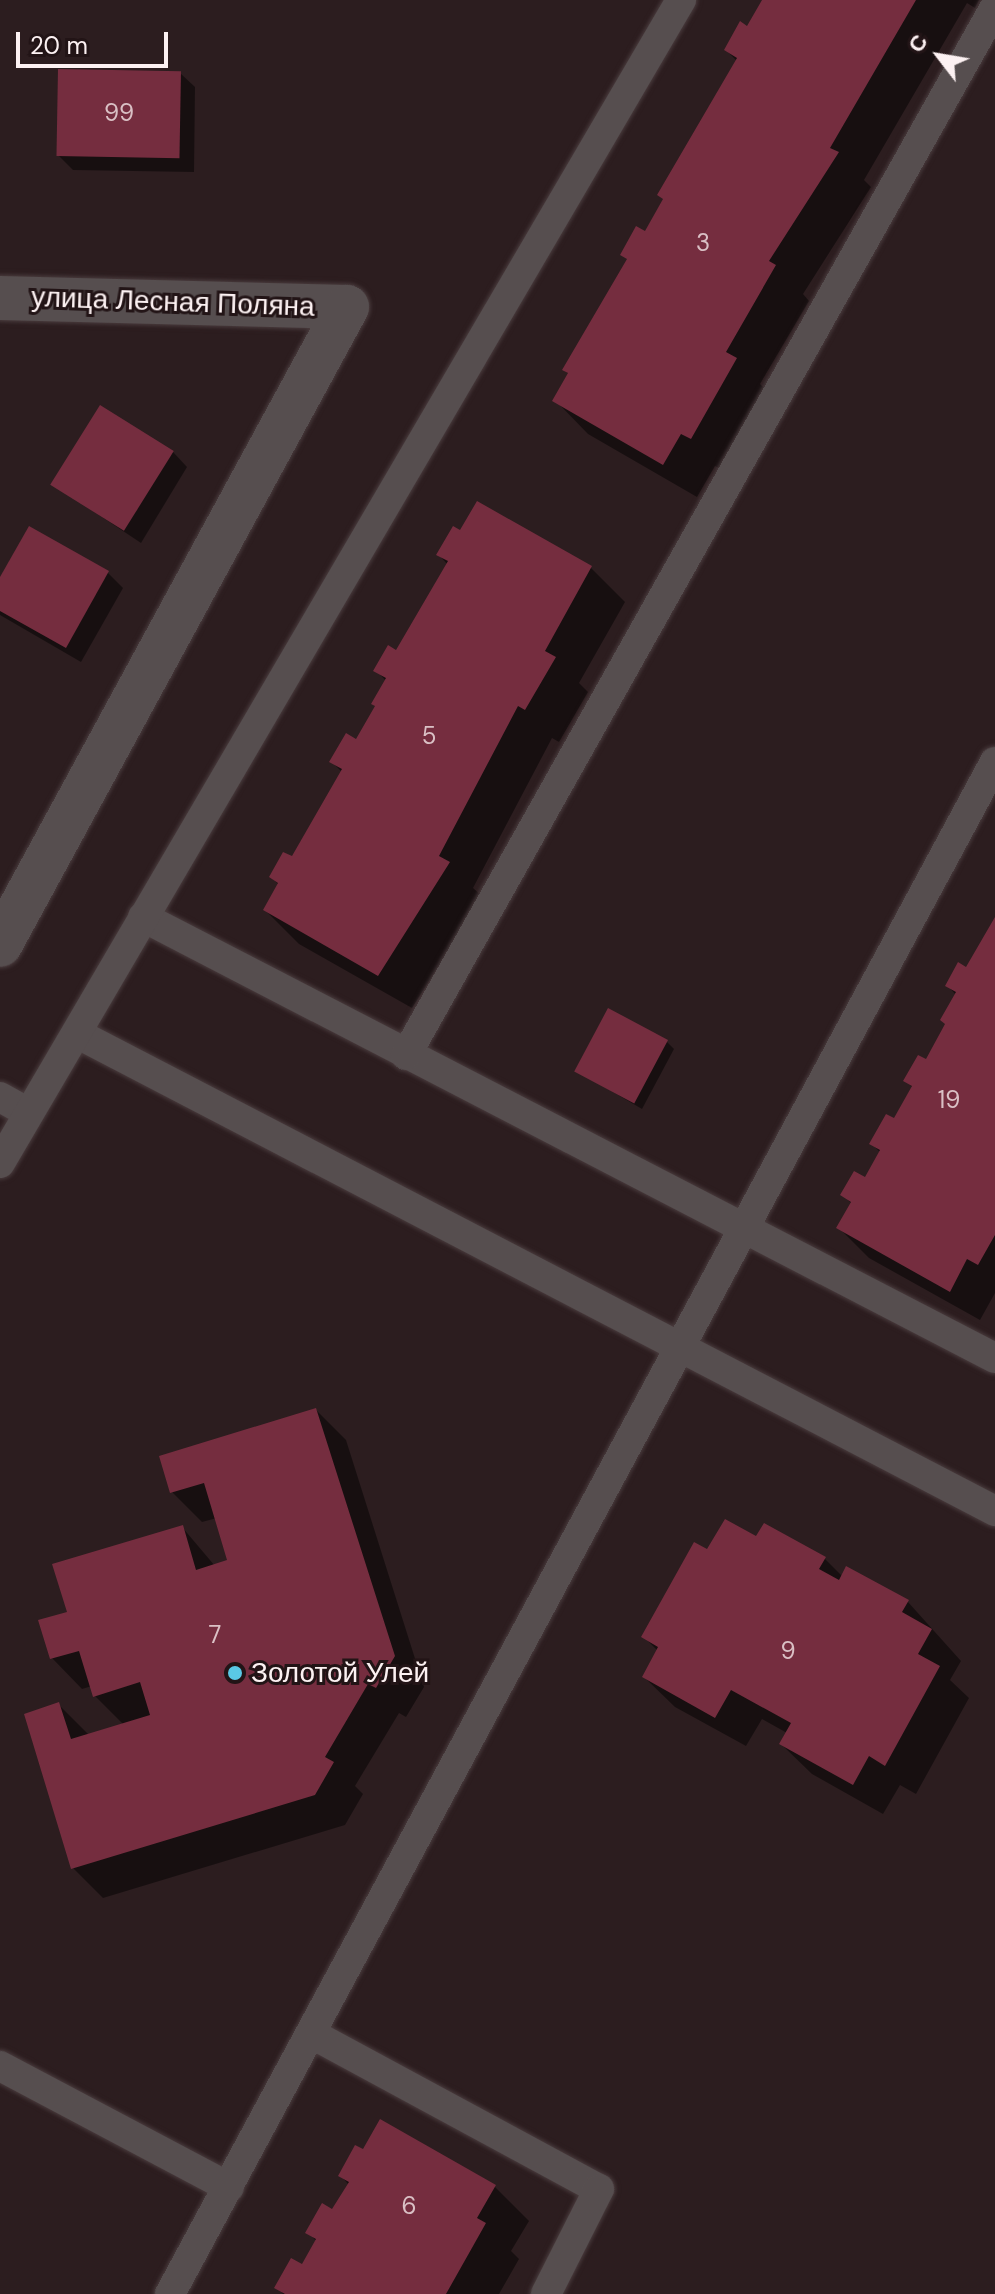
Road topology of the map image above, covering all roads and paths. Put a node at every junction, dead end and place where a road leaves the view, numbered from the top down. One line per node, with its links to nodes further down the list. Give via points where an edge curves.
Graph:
1 (681, 0): 5 (lane)
2 (995, 7): 8 (lane)
3 (0, 298): 6 (street, улица Лесная Поляна, via 347,307)
4 (995, 762): 12 (lane)
5 (143, 917): 7 (lane); 8 (lane)
6 (0, 945)
7 (78, 1034): 10 (lane); 13 (lane)
8 (406, 1055): 12 (lane)
9 (0, 1097): 10 (lane)
10 (27, 1112): 11 (lane)
11 (0, 1163)
12 (744, 1230): 13 (lane); 14 (lane)
13 (678, 1350): 15 (lane); 16 (lane)
14 (995, 1358)
15 (995, 1511)
16 (312, 2034): 18 (lane); 20 (lane, via 599,2189)
17 (0, 2066): 18 (lane)
18 (229, 2187): 19 (lane)
19 (170, 2294)
20 (546, 2294)

